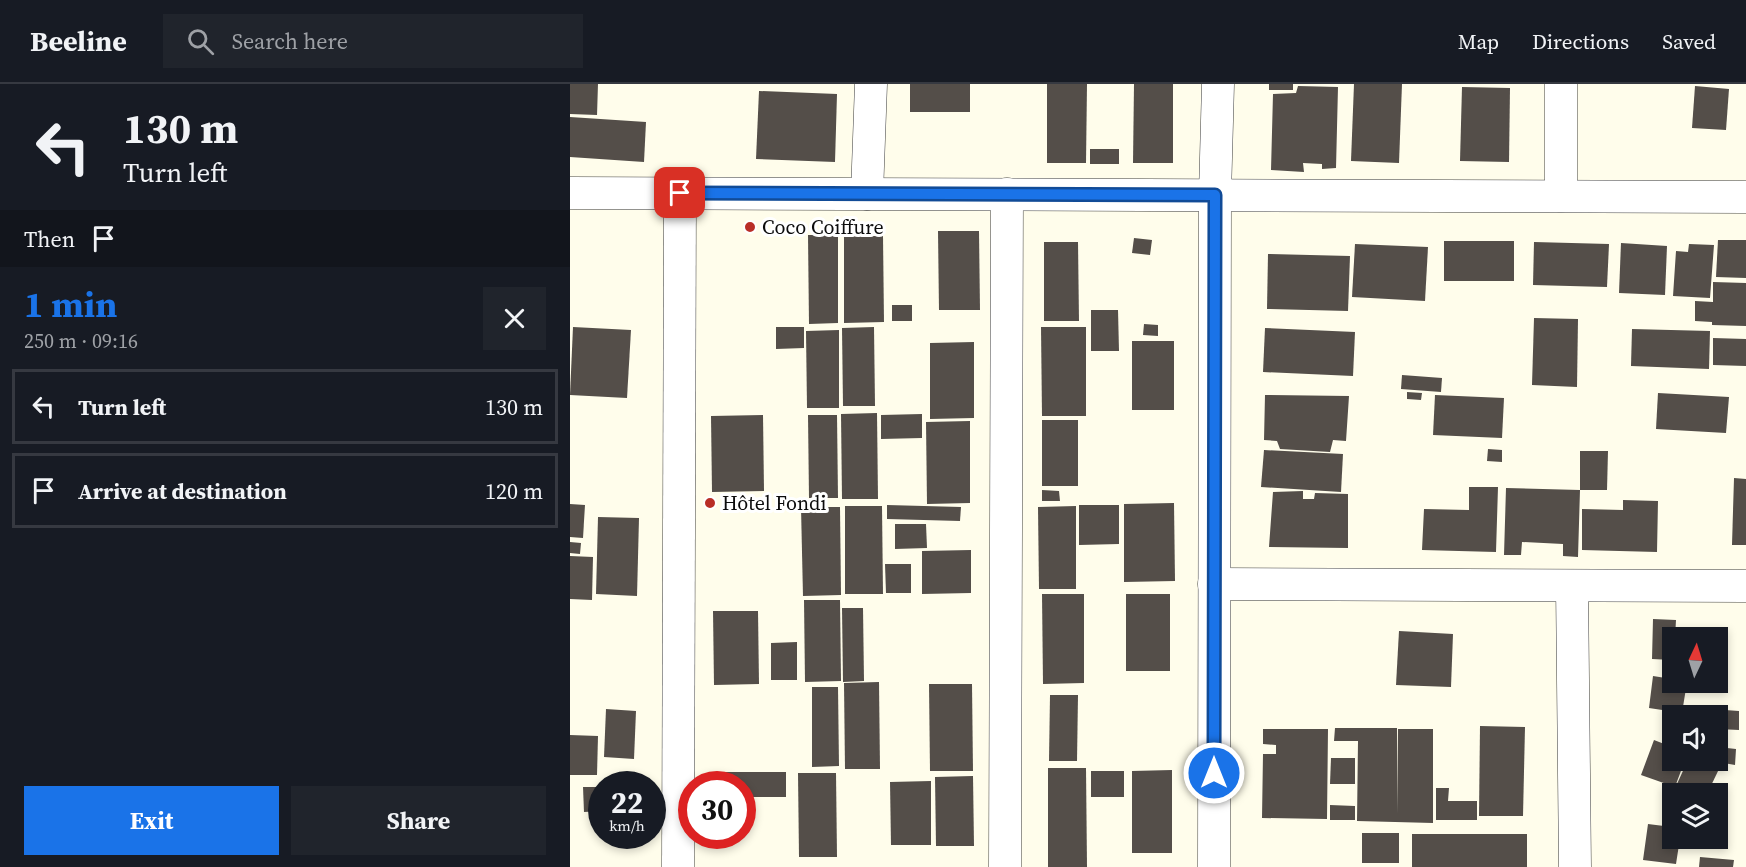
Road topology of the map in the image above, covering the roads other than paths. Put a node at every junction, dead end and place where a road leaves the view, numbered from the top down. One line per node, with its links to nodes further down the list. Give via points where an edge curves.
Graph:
1 (871, 84): 6 (street)
2 (1218, 84): 8 (street)
3 (1561, 84): 9 (street)
4 (570, 193): 5 (street)
5 (680, 193): 6 (street); 14 (street)
6 (867, 194): 7 (street)
7 (1007, 194): 8 (street); 15 (street)
8 (1215, 195): 9 (street); 11 (street)
9 (1561, 196): 10 (street)
10 (1746, 197)
11 (1214, 584): 12 (street); 16 (street)
12 (1572, 586): 13 (street); 17 (street)
13 (1746, 586)
14 (678, 867)
15 (1005, 867)
16 (1214, 867)
17 (1575, 867)

